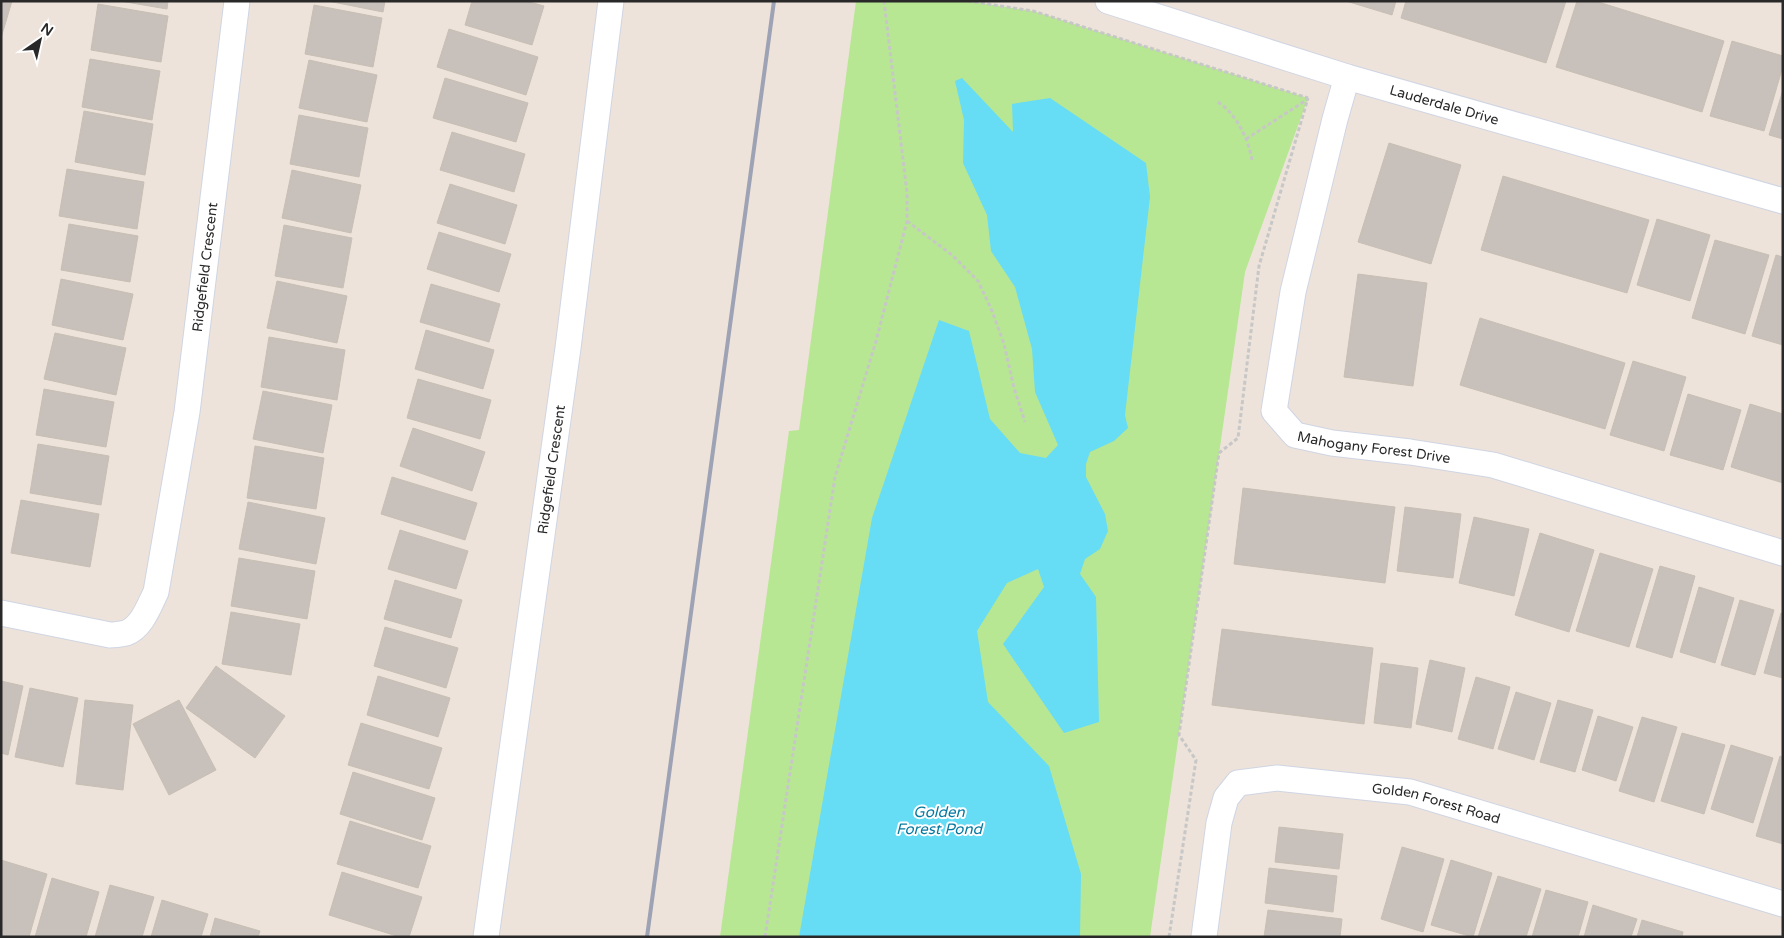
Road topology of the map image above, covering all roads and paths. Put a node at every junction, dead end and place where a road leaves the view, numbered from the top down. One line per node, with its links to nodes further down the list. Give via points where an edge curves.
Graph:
1 (237, 1): 15 (street, Ridgefield Crescent, via 187,412 156,592 138,625 127,632 110,635)
2 (611, 1): 17 (street, Ridgefield Crescent, via 568,348)
3 (884, 1): 12 (path, via 907,193)
4 (968, 1): 7 (path, via 1033,11)
5 (1108, 1): 6 (street, Lauderdale Drive)
6 (1347, 77): 11 (street, Lauderdale Drive); 14 (street, Mahogany Forest Drive, via 1293,292 1274,411 1295,435 1493,465)
7 (1308, 98): 9 (path); 19 (path, via 1259,266 1238,438 1219,453 1179,735 1196,760)
8 (1218, 102): 9 (path, via 1230,110)
9 (1246, 139): 10 (path)
10 (1252, 160)
11 (1783, 201)
12 (907, 220): 13 (path, via 952,255 978,281 1004,344); 18 (path, via 876,341 835,477)
13 (1025, 422)
14 (1783, 553)
15 (1, 613)
16 (1783, 904): 20 (street, Golden Forest Road, via 1410,792 1277,778 1238,783 1226,798 1219,823)
17 (486, 937)
18 (765, 937)
19 (1169, 937)
20 (1204, 937)

